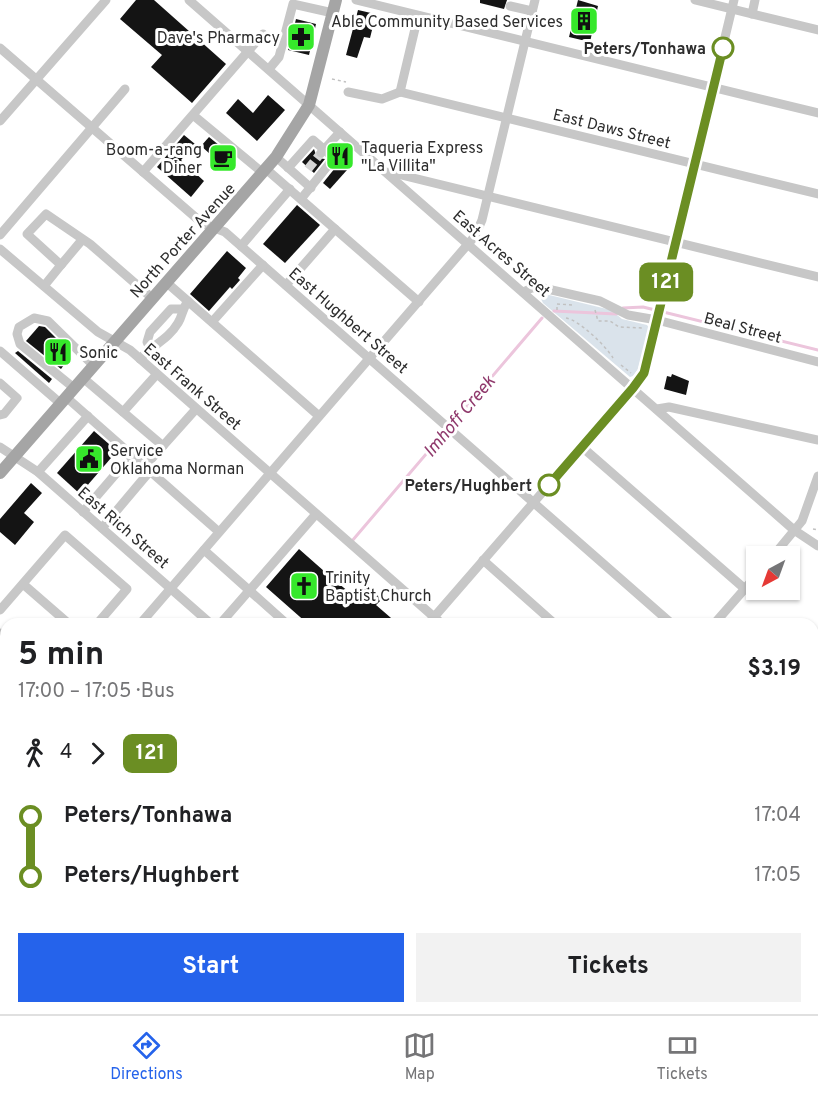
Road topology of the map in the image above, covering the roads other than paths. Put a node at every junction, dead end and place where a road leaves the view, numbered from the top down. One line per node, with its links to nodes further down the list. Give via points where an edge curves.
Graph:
1 (106, 0): 24 (street)
2 (189, 0): 22 (street, East Acres Street)
3 (336, 0): 13 (main road, North Porter Avenue)
4 (355, 0): 8 (street); 10 (street, via 358,6 369,9)
5 (535, 0): 12 (street)
6 (695, 0): 9 (street)
7 (755, 0): 14 (street)
8 (366, 1): 10 (street)
9 (733, 4): 14 (street); 25 (street)
10 (378, 6): 15 (street)
11 (510, 6): 12 (street)
12 (532, 11): 16 (street)
13 (333, 13): 23 (street, via 293,4 279,57); 29 (main road, North Porter Avenue)
14 (752, 14): 18 (street)
15 (418, 16): 20 (street); 28 (street)
16 (529, 22): 17 (street); 20 (street)
17 (540, 24)
18 (818, 30)
19 (263, 34): 22 (street)
20 (525, 42): 25 (street); 32 (street)
21 (0, 48): 24 (street, East Hughbert Street)
22 (248, 51): 23 (street, East Acres Street); 31 (street)
23 (269, 69): 29 (street, East Acres Street)
24 (37, 80): 33 (street); 34 (street, East Hughbert Street)
25 (713, 88): 30 (street); 38 (street)
26 (125, 89): 34 (street)
27 (348, 92): 28 (street, via 381,99)
28 (399, 92): 32 (street, East Daws Street)
29 (309, 105): 35 (street, East Acres Street); 37 (main road, North Porter Avenue)
30 (818, 113)
31 (193, 115): 41 (street); 43 (street)
32 (506, 118): 38 (street, East Daws Street); 48 (street)
33 (0, 121)
34 (93, 128): 43 (street, East Hughbert Street); 52 (street)
35 (340, 132): 36 (street); 42 (street, East Acres Street)
36 (323, 151): 39 (street, via 313,140); 45 (street, via 334,158)
37 (276, 157): 39 (street); 41 (main road, North Porter Avenue)
38 (695, 164): 47 (street, East Daws Street); 54 (street)
39 (288, 168): 44 (street)
40 (308, 169): 44 (street)
41 (265, 171): 46 (street); 50 (main road, North Porter Avenue)
42 (385, 171): 48 (street); 55 (street, East Acres Street)
43 (143, 172): 50 (street, East Hughbert Street, via 202,223)
44 (300, 178): 45 (street)
45 (311, 188): 49 (street)
46 (290, 189): 49 (street); 56 (street)
47 (818, 194)
48 (487, 196): 54 (street); 55 (street, via 478,229)
49 (301, 199): 51 (street)
50 (214, 227): 56 (street, East Hughbert Street); 61 (main road, North Porter Avenue)
51 (335, 229): 62 (street); 66 (street)
52 (0, 235)
53 (82, 240): 58 (street); 58 (street, via 46,214 30,230 27,234 35,244); 65 (street)
54 (676, 242): 60 (street); 68 (street)
55 (469, 244): 64 (street, East Acres Street); 66 (street)
56 (241, 246): 59 (street, East Hughbert Street)
57 (0, 249): 63 (street, East Frank Street)
58 (61, 265): 63 (street)
59 (263, 265): 62 (street, East Hughbert Street); 69 (street)
60 (818, 277)
61 (166, 282): 65 (main road, North Porter Avenue); 67 (street)
62 (286, 285): 73 (street, East Hughbert Street)
63 (44, 286): 70 (street, East Frank Street)
64 (523, 292): 68 (street, Beal Street, via 543,288 610,305 628,315); 80 (street, East Acres Street)
65 (152, 298): 70 (main road, North Porter Avenue)
66 (419, 302): 73 (street)
67 (185, 305): 69 (street); 71 (street, via 178,323 162,343); 71 (street, via 171,309 150,332)
68 (658, 318): 75 (street, Beal Street); 80 (street, via 644,373)
69 (212, 322): 87 (street)
70 (114, 341): 74 (street, East Frank Street); 76 (main road, North Porter Avenue)
71 (150, 348): 74 (street)
72 (0, 351): 81 (street)
73 (370, 358): 87 (street); 99 (street, East Hughbert Street)
74 (140, 359): 77 (street, East Frank Street)
75 (818, 362)
76 (93, 365): 78 (main road, North Porter Avenue); 81 (street, via 48,321 34,318 20,327 20,344)
77 (157, 374): 82 (street, East Frank Street); 84 (street)
78 (82, 378): 81 (main road, North Porter Avenue); 84 (street)
79 (0, 383): 85 (street, via 17,398)
80 (633, 388): 83 (street, East Acres Street); 91 (street)
81 (67, 396): 86 (street); 93 (main road, North Porter Avenue)
82 (196, 409): 89 (street); 97 (street, East Frank Street)
83 (657, 409): 88 (street, via 669,407); 103 (street, East Acres Street)
84 (123, 412): 89 (street)
85 (0, 415)
86 (88, 416): 92 (street); 95 (street)
87 (319, 416): 97 (street)
88 (818, 440)
89 (163, 446): 94 (street)
90 (0, 447): 93 (street, East Rich Street)
91 (582, 447): 99 (street); 111 (street)
92 (132, 455): 94 (street); 100 (street)
93 (13, 458): 95 (street, East Rich Street); 96 (main road, North Porter Avenue)
94 (147, 468): 102 (street); 104 (street)
95 (39, 472): 100 (street, East Rich Street)
96 (0, 473)
97 (270, 473): 101 (street, East Frank Street); 104 (street)
98 (818, 476): 103 (street, via 806,511)
99 (533, 503): 108 (street); 123 (street, East Hughbert Street)
100 (83, 512): 102 (street, East Rich Street)
101 (316, 514): 112 (street); 120 (street, East Frank Street)
102 (102, 528): 110 (street, East Rich Street)
103 (794, 530): 105 (street); 106 (street, East Acres Street)
104 (219, 532): 107 (street)
105 (781, 546)
106 (818, 546)
107 (204, 550): 110 (street); 112 (street)
108 (483, 560): 121 (street); 122 (street)
109 (23, 584): 113 (street); 114 (street); 115 (street, via 65,535 127,590)
110 (171, 589): 116 (street); 117 (street, East Rich Street)
111 (745, 589): 124 (street)
112 (249, 590): 118 (street); 119 (street)
113 (0, 610)
114 (62, 618)
115 (102, 618)
116 (145, 618)
117 (204, 618)
118 (225, 618)
119 (279, 618)
120 (429, 618)
121 (433, 618)
122 (548, 618)
123 (665, 618)
124 (719, 618)

